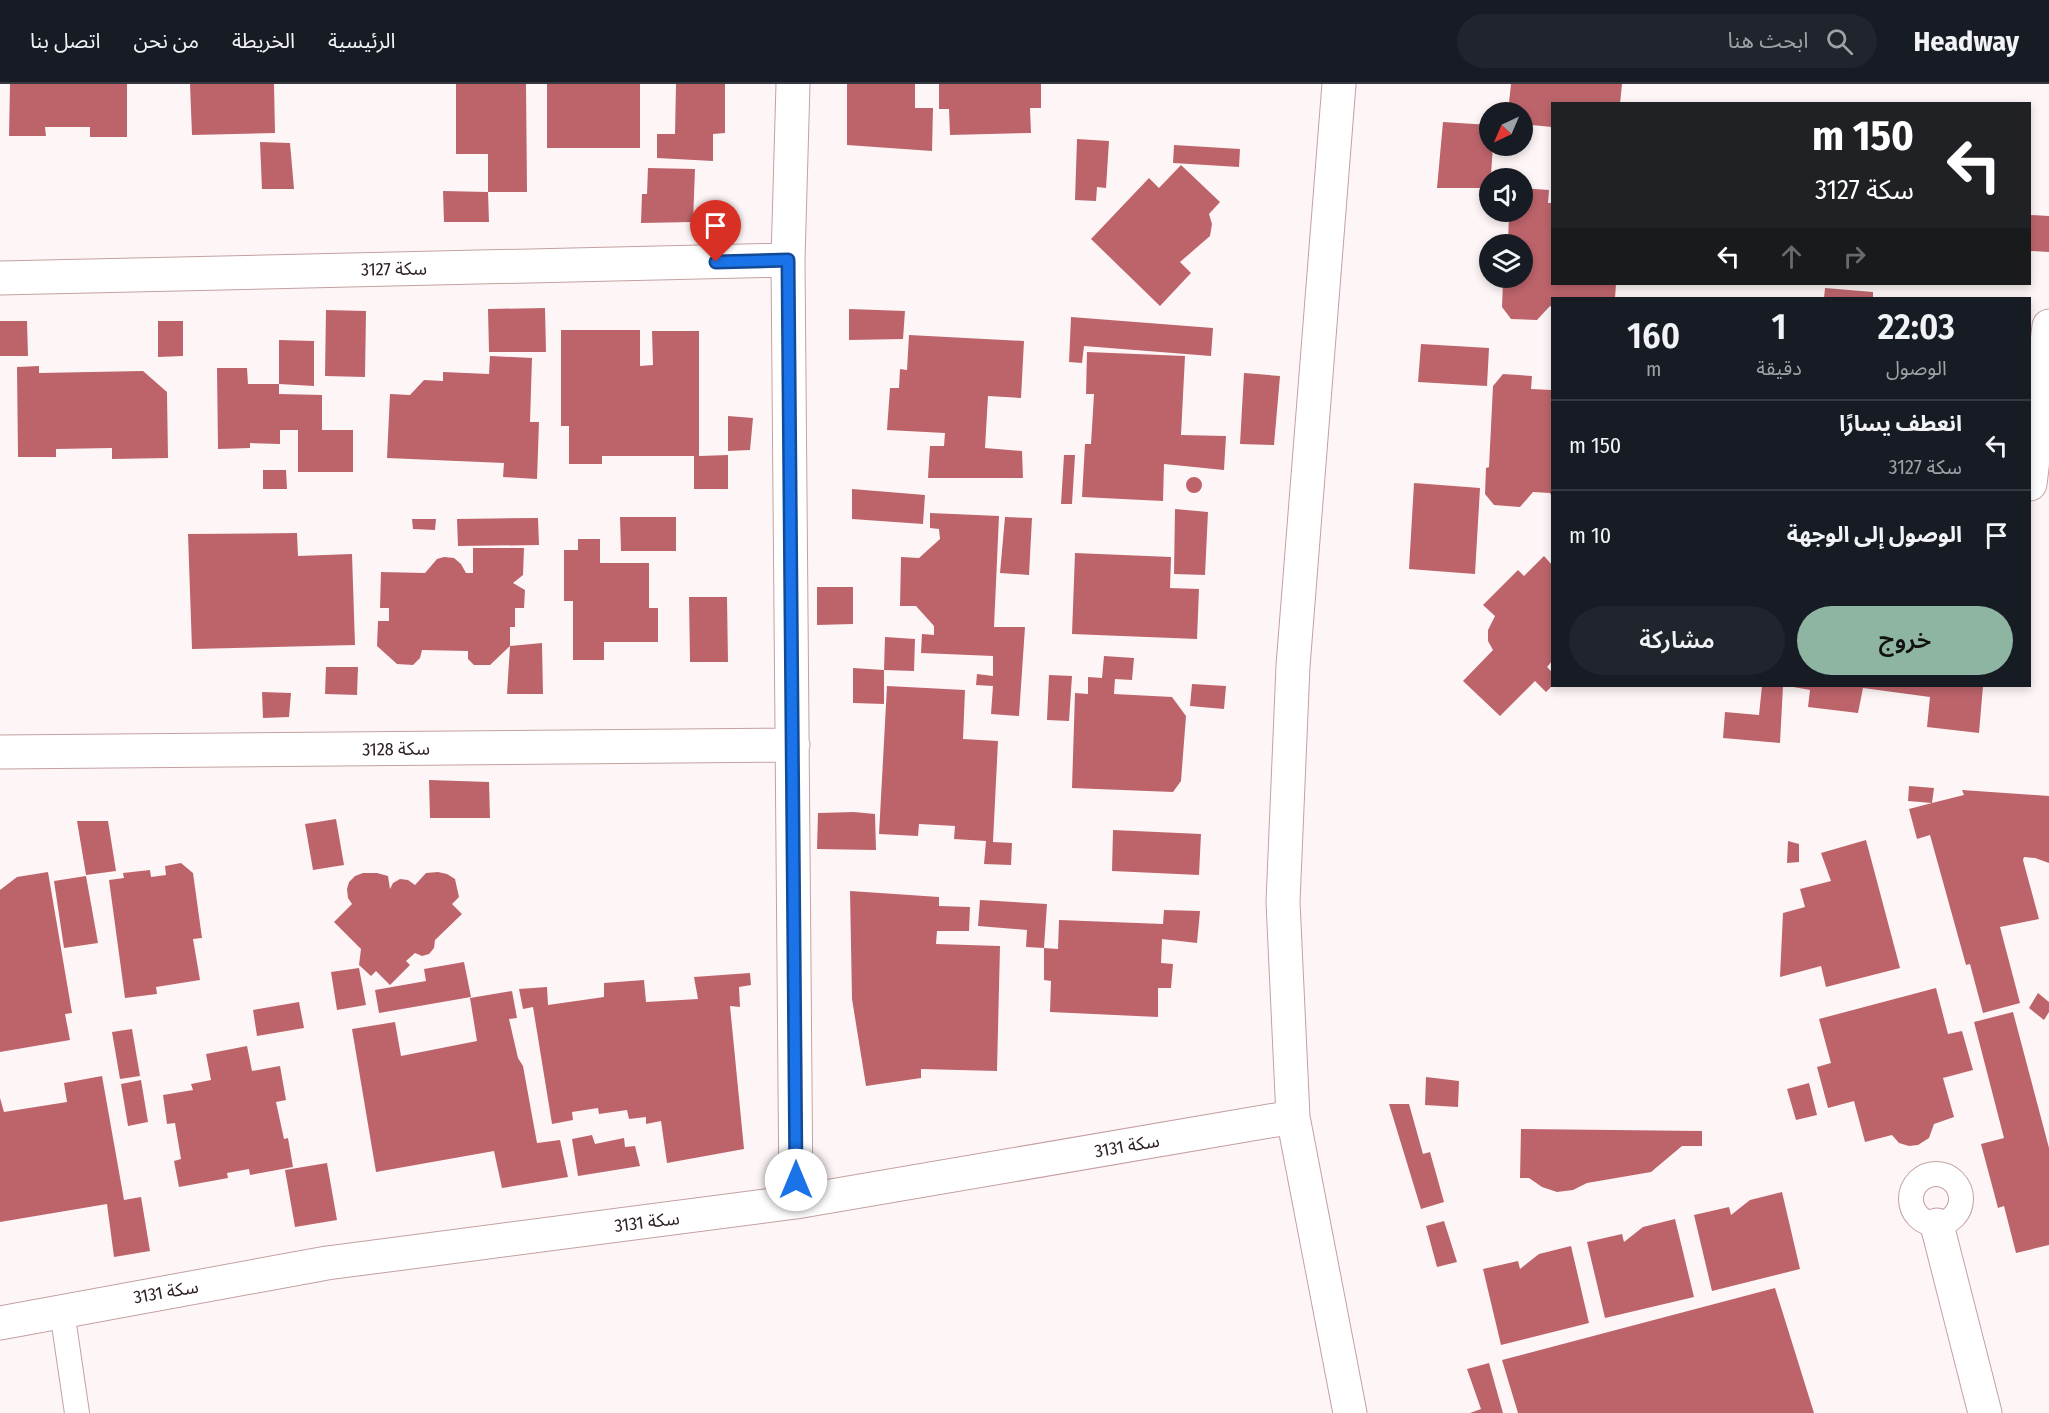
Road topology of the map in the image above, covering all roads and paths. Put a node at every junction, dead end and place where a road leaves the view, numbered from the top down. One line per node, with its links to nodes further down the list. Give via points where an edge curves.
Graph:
1 (793, 84): 3 (street)
2 (1339, 84): 9 (street, via 1293,666 1282,902)
3 (788, 260): 4 (street, سكة 3127); 7 (street)
4 (0, 278)
5 (2049, 326): 6 (street)
6 (2031, 476)
7 (793, 745): 8 (street, سكة 3128); 10 (street)
8 (0, 752)
9 (1293, 1118): 10 (street, سكة 3131); 15 (street)
10 (796, 1202): 12 (street, سكة 3131, via 327,1263)
11 (1937, 1225): 16 (street)
12 (62, 1311): 13 (street, سكة 3131); 14 (lane)
13 (0, 1323)
14 (77, 1413)
15 (1350, 1413)
16 (1985, 1413)

